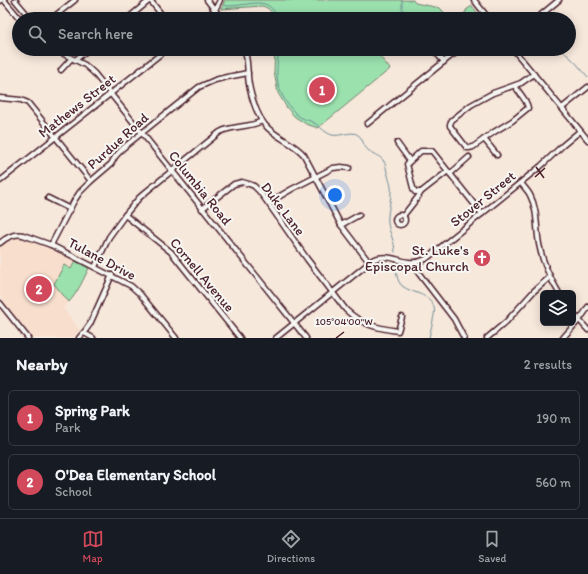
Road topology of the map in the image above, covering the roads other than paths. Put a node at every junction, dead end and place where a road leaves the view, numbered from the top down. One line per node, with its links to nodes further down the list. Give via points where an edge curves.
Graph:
1 (2, 0): 10 (street)
2 (15, 0): 11 (street)
3 (75, 0): 12 (street)
4 (150, 0): 13 (street); 14 (street)
5 (207, 0): 9 (street)
6 (220, 0): 9 (street)
7 (475, 0): 16 (street)
8 (560, 0): 17 (street)
9 (215, 10): 15 (street)
10 (13, 12)
11 (24, 12)
12 (60, 12)
13 (135, 12)
14 (159, 12)
15 (213, 12)
16 (484, 12)
17 (545, 12)
18 (66, 56): 25 (street, Columbia Road)
19 (79, 56): 25 (street)
20 (158, 56): 32 (street, Mathews Street)
21 (246, 56): 28 (street)
22 (439, 56): 26 (street)
23 (453, 56): 26 (street)
24 (519, 56): 29 (street)
25 (73, 60): 27 (street); 32 (street, Columbia Road, via 90,69)
26 (444, 62): 36 (street)
27 (61, 70)
28 (248, 73): 35 (street, via 253,98); 38 (street, Purdue Road, via 215,80 199,87)
29 (534, 74): 30 (street); 34 (street)
30 (515, 86): 40 (street, via 528,108); 40 (street, via 479,100 452,120 450,126 468,148)
31 (588, 87): 34 (street)
32 (110, 94): 38 (street, Columbia Road); 39 (street, Mathews Street)
33 (0, 98): 39 (street, via 28,103)
34 (562, 108): 37 (street)
35 (262, 121): 47 (street, via 220,132); 49 (street, via 273,133 301,151)
36 (367, 124)
37 (580, 131): 41 (street); 52 (street, Stover Street)
38 (142, 133): 47 (street, Columbia Road); 50 (street, Purdue Road)
39 (56, 137): 50 (street); 51 (street, Mathews Street)
40 (484, 139): 43 (street)
41 (588, 140)
42 (397, 143): 45 (street)
43 (496, 155)
44 (469, 157): 48 (street)
45 (410, 161): 48 (street, via 421,152 432,151); 53 (street, via 407,164 413,188 415,192)
46 (349, 168): 49 (street, via 333,168)
47 (172, 171): 57 (street, Columbia Road); 59 (street, via 147,191)
48 (449, 172): 53 (street); 58 (street)
49 (316, 177): 55 (street); 62 (street)
50 (91, 180): 56 (street, Purdue Road)
51 (0, 181)
52 (521, 183): 58 (street, Stover Street); 69 (street, via 534,204 541,251)
53 (421, 192): 61 (street)
54 (48, 198): 56 (street)
55 (268, 203): 57 (street, Duke Lane, via 254,186 242,182 231,186); 71 (street, Duke Lane, via 306,259)
56 (70, 209): 64 (street, Purdue Road)
57 (202, 209): 77 (street, Columbia Road)
58 (482, 214): 66 (street, Stover Street, via 426,259)
59 (125, 215): 67 (street, via 109,237); 84 (street, Cornell Avenue, via 171,252)
60 (359, 215): 62 (street)
61 (403, 216)
62 (341, 226): 65 (street)
63 (0, 243): 64 (street, Tulane Drive, via 19,234)
64 (52, 245): 67 (street, Tulane Drive)
65 (370, 262): 66 (street, via 386,257); 71 (street)
66 (416, 262): 87 (street, via 417,271 454,319)
67 (95, 267): 68 (street, Tulane Drive)
68 (112, 275): 79 (street); 83 (street, Tulane Drive, via 136,290)
69 (550, 277): 70 (street); 88 (street)
70 (557, 290)
71 (333, 292): 75 (street, Duke Lane, via 351,315 373,327 398,331); 77 (street)
72 (0, 303): 80 (street)
73 (588, 307): 76 (street)
74 (576, 316): 76 (street)
75 (402, 317)
76 (579, 320): 78 (street); 89 (street)
77 (294, 323): 85 (street); 86 (street, Columbia Road)
78 (588, 330)
79 (84, 332): 81 (street); 82 (street)
80 (28, 338)
81 (78, 338)
82 (92, 338)
83 (176, 338)
84 (240, 338)
85 (276, 338)
86 (306, 338)
87 (464, 338)
88 (487, 338)
89 (563, 338)

